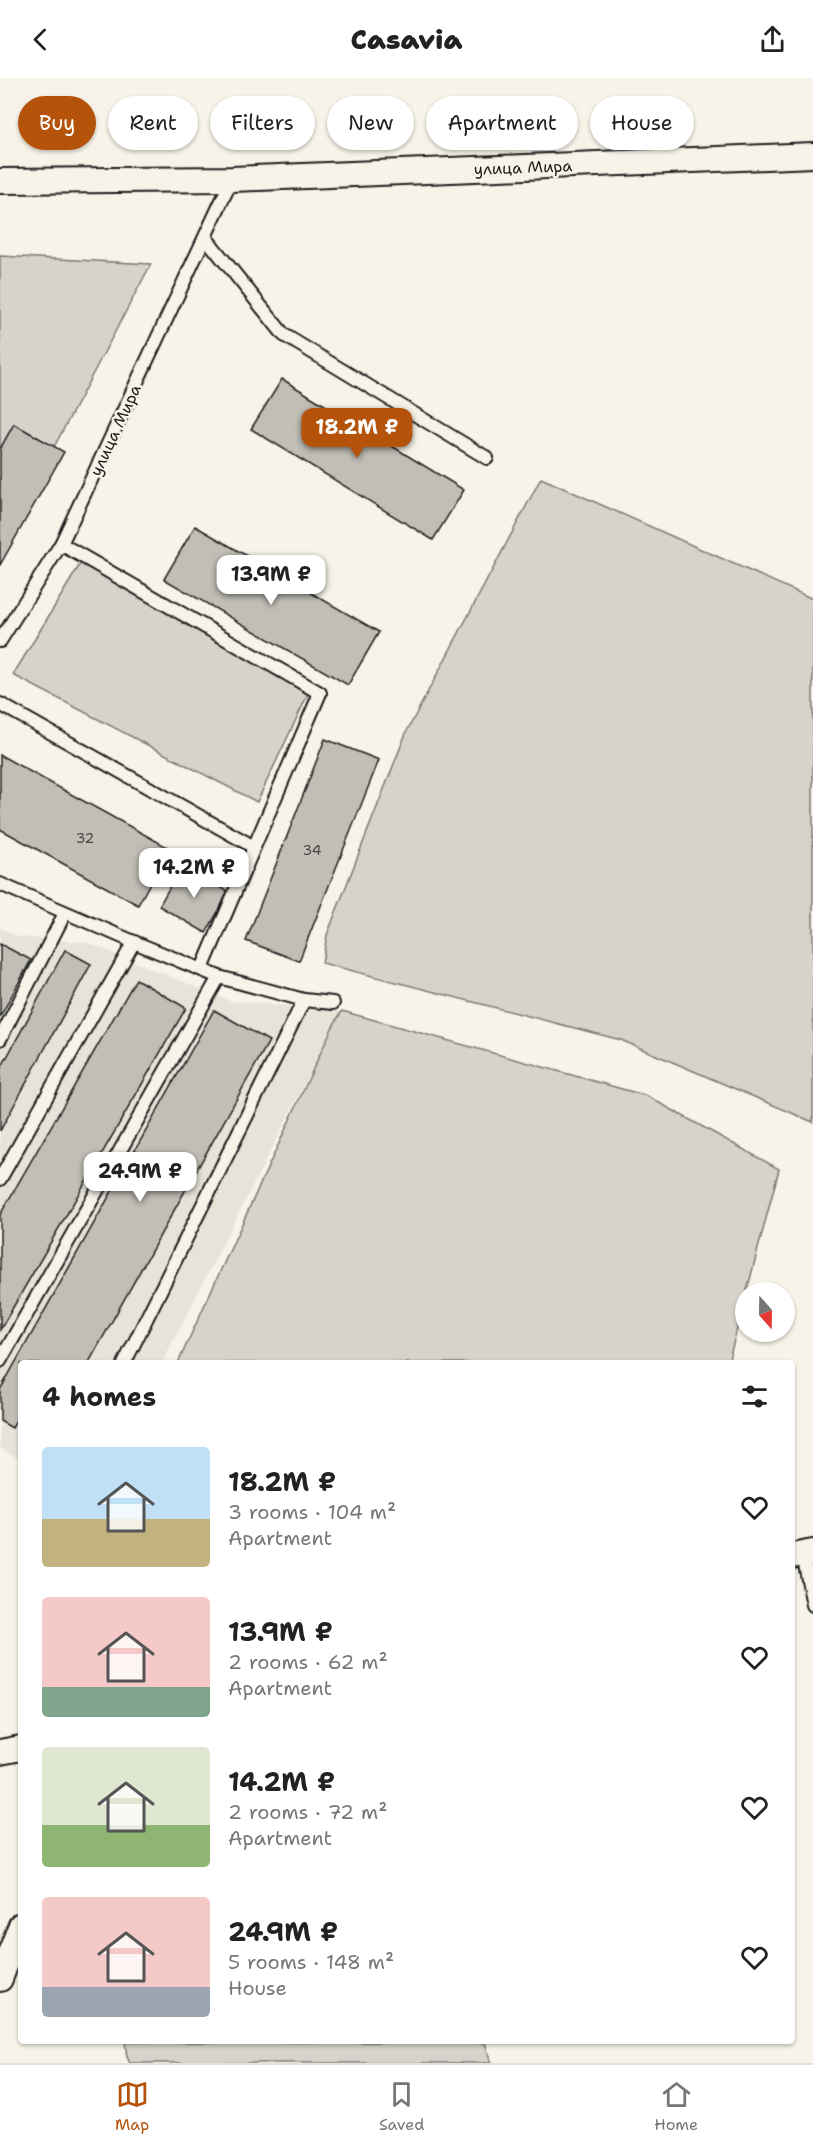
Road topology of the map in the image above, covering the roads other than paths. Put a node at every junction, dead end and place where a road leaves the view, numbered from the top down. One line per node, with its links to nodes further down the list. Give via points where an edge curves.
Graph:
1 (813, 155): 2 (street, улица Мира)
2 (232, 179): 3 (street, улица Мира); 4 (lane, улица Мира)
3 (0, 181)
4 (206, 238): 5 (lane, via 284,335); 6 (lane, улица Мира)
5 (487, 458)
6 (61, 544): 7 (lane, улица Мира); 9 (lane, via 320,693)
7 (0, 641)
8 (0, 704): 9 (lane)
9 (254, 847): 13 (lane)
10 (0, 884): 11 (lane)
11 (65, 913): 12 (lane); 17 (lane)
12 (134, 942): 13 (lane); 18 (lane)
13 (202, 969): 14 (lane)
14 (219, 976): 15 (lane); 20 (lane)
15 (304, 1000): 16 (lane); 19 (lane)
16 (333, 1003)
17 (0, 1039)
18 (0, 1179)
19 (126, 1360)
20 (0, 1361)
21 (803, 1554): 22 (lane)
22 (813, 1605)
23 (18, 1749): 24 (street)
24 (0, 1752)
25 (18, 1933): 26 (street)
26 (0, 1979)

